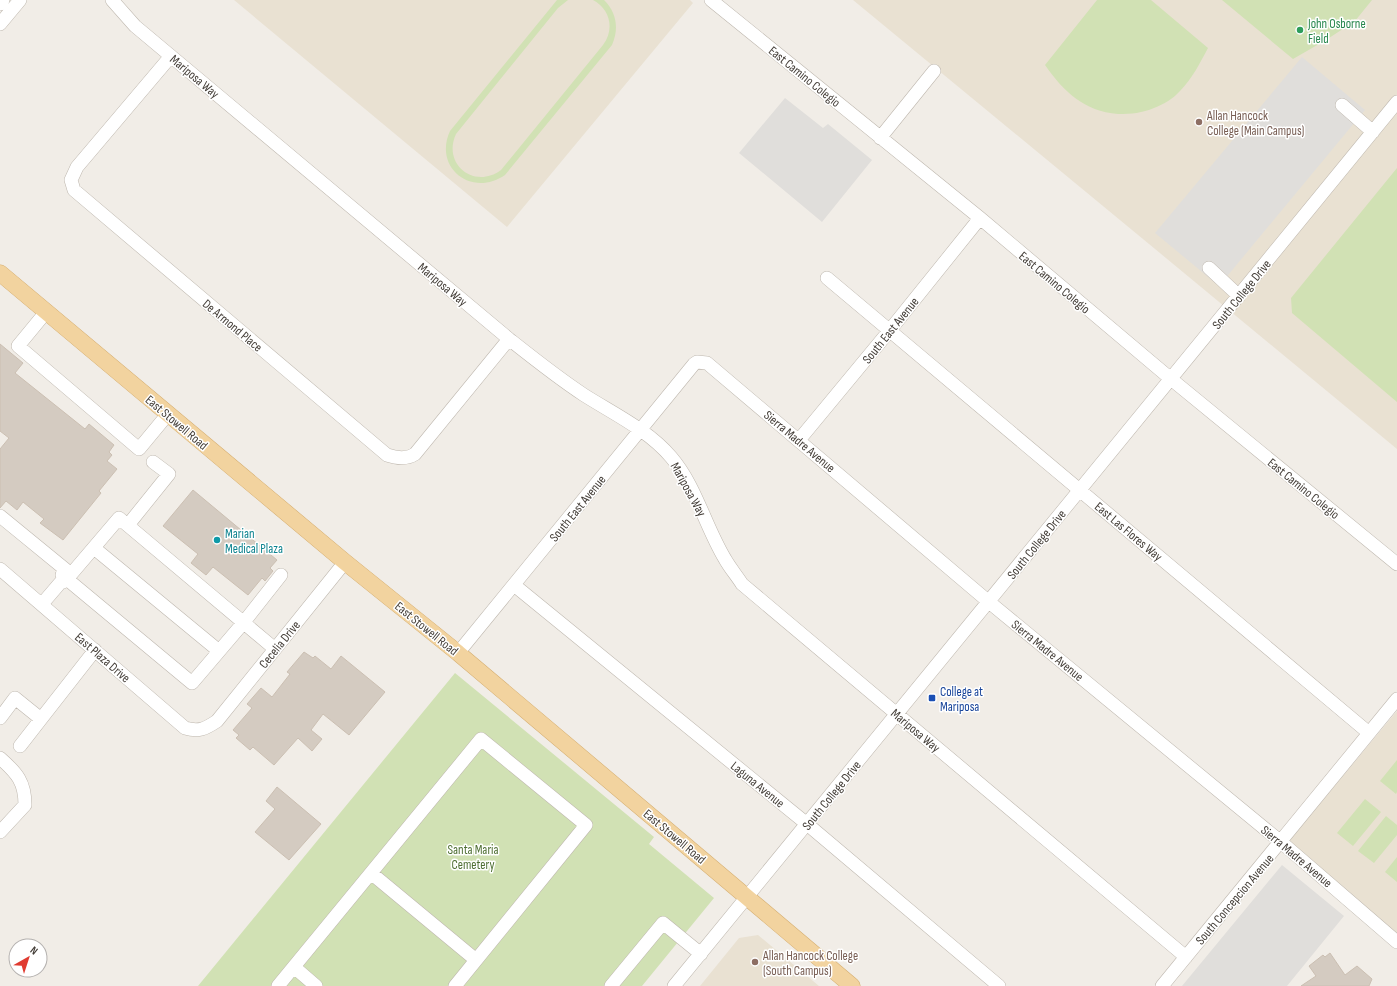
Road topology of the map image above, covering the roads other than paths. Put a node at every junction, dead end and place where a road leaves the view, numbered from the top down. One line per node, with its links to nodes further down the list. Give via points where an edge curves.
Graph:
1 (3, 0): 5 (street)
2 (20, 0): 6 (street)
3 (112, 0): 7 (street, Mariposa Way, via 135,26)
4 (711, 0): 12 (street, East Camino Colegio)
5 (0, 4)
6 (0, 24)
7 (171, 56): 20 (street, Mariposa Way); 20 (street, De Armond Place, via 77,167 71,180 74,190 387,455 398,458 415,454)
8 (934, 71): 12 (street)
9 (1397, 102): 11 (street, South College Drive)
10 (1342, 105): 11 (street)
11 (1373, 132): 17 (street, South College Drive)
12 (880, 138): 13 (street, East Camino Colegio)
13 (980, 218): 19 (street, South East Avenue); 22 (street, East Camino Colegio)
14 (1209, 268): 17 (street)
15 (0, 273): 18 (main road, East Stowell Road)
16 (827, 278): 19 (street, East Las Flores Way)
17 (1239, 296): 22 (street, South College Drive)
18 (46, 312): 23 (main road, East Stowell Road); 23 (street, via 18,346 127,438 139,448)
19 (890, 330): 25 (street, South East Avenue); 27 (street, East Las Flores Way)
20 (509, 339): 24 (street, Mariposa Way, via 583,394)
21 (697, 362): 24 (street, South East Avenue); 25 (street, Sierra Madre Avenue, via 707,363)
22 (1171, 379): 27 (street, South College Drive); 32 (street, East Camino Colegio)
23 (168, 414): 31 (main road, East Stowell Road)
24 (640, 430): 36 (street, South East Avenue); 45 (street, Mariposa Way, via 658,444 683,473 725,559 742,584)
25 (799, 440): 37 (street, Sierra Madre Avenue)
26 (153, 462): 29 (street, via 169,474)
27 (1080, 490): 37 (street, South College Drive); 49 (street, East Las Flores Way)
28 (0, 516): 35 (street)
29 (123, 521): 30 (street); 35 (street, via 104,525); 39 (street)
30 (94, 548): 35 (street); 42 (street)
31 (345, 562): 40 (street, Cecelia Drive); 43 (main road, East Stowell Road)
32 (1397, 564)
33 (0, 569): 38 (street, East Plaza Drive)
34 (281, 575): 39 (street)
35 (64, 577): 38 (street); 42 (street, via 192,683)
36 (514, 585): 43 (street, South East Avenue); 52 (street, Laguna Avenue)
37 (989, 602): 45 (street, South College Drive); 54 (street, Sierra Madre Avenue)
38 (42, 604): 41 (street, East Plaza Drive)
39 (244, 622): 40 (street); 42 (street)
40 (275, 649): 48 (street, Cecelia Drive, via 217,721)
41 (95, 650): 47 (street); 48 (street, East Plaza Drive, via 185,728 204,729)
42 (219, 651)
43 (458, 653): 56 (main road, East Stowell Road)
44 (1397, 699): 49 (street, South Concepcion Avenue)
45 (897, 714): 52 (street, South College Drive); 59 (street, Mariposa Way)
46 (0, 718): 47 (street, via 15,698)
47 (41, 719): 50 (street)
48 (211, 725)
49 (1369, 733): 54 (street, South Concepcion Avenue)
50 (20, 746)
51 (0, 758): 53 (street, via 13,769 21,781 25,794 25,805)
52 (807, 824): 56 (street, South College Drive); 68 (street, Laguna Avenue)
53 (0, 832)
54 (1281, 842): 57 (street, Sierra Madre Avenue); 59 (street, South Concepcion Avenue)
55 (371, 873): 60 (street); 60 (street, via 481,739 586,825); 61 (street)
56 (747, 897): 58 (street, South College Drive); 67 (main road, East Stowell Road)
57 (1397, 942)
58 (701, 954): 65 (street, via 663,923); 66 (street, South College Drive)
59 (1186, 957): 69 (street, South Concepcion Avenue)
60 (476, 960): 64 (street)
61 (294, 967): 62 (street); 63 (street)
62 (278, 986)
63 (316, 986)
64 (455, 986)
65 (611, 986)
66 (674, 986)
67 (852, 986)
68 (999, 986)
69 (1162, 986)

